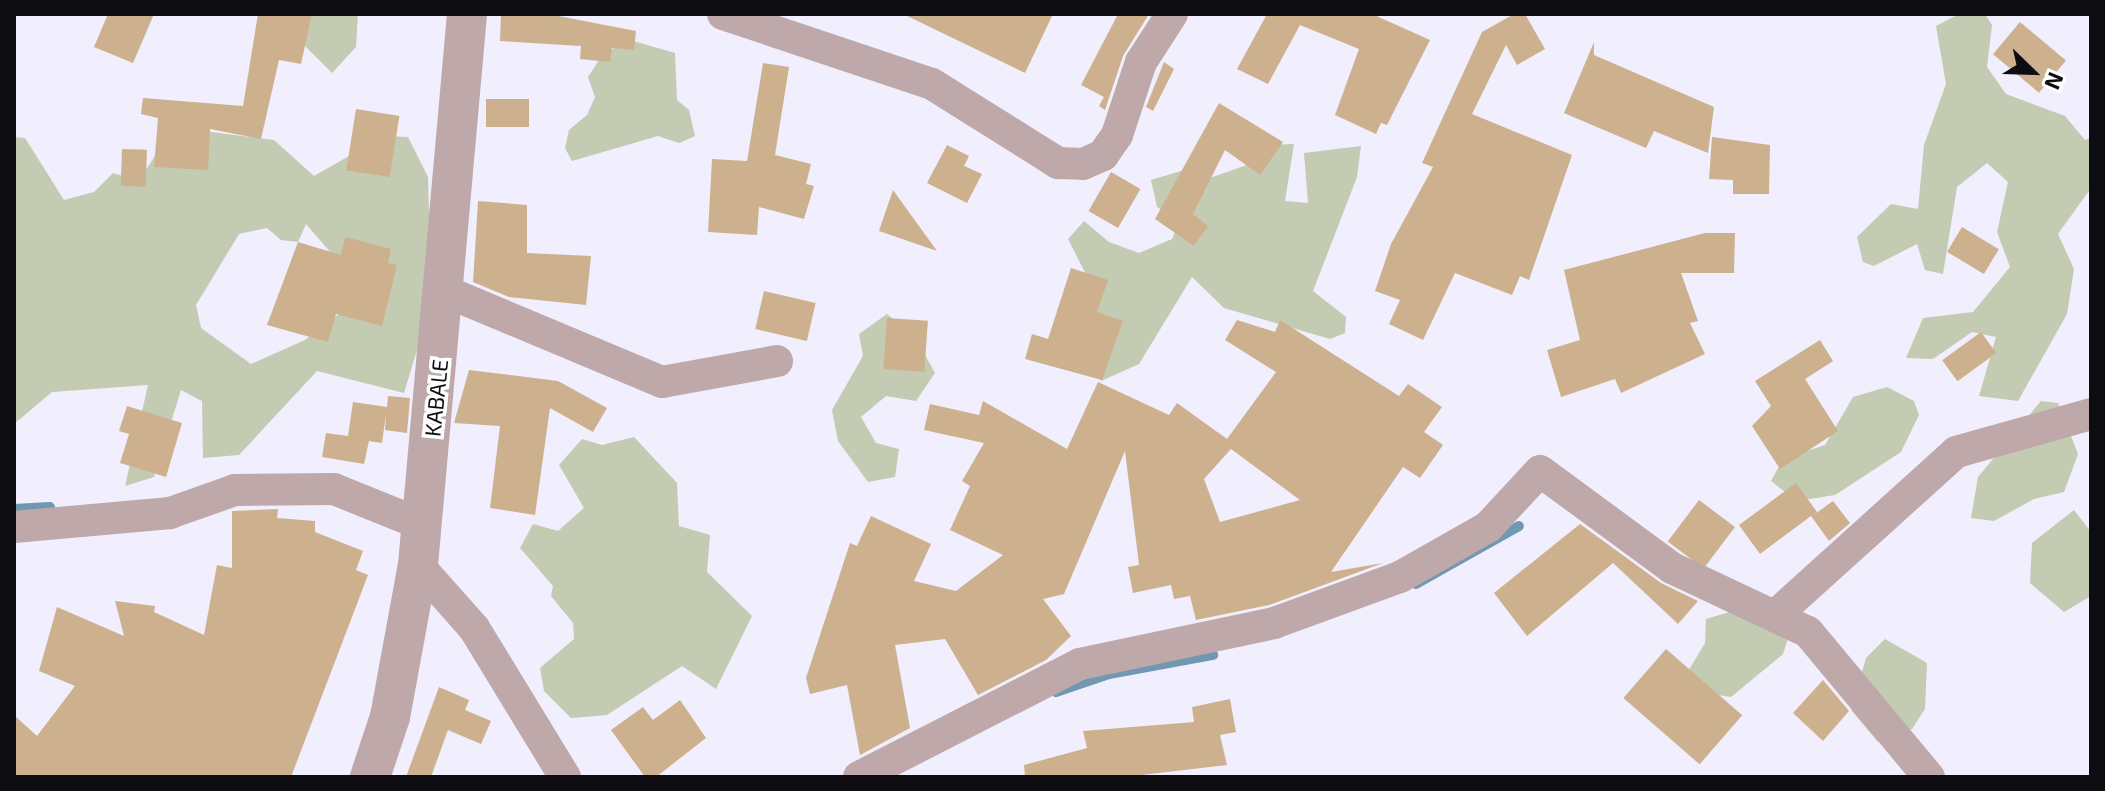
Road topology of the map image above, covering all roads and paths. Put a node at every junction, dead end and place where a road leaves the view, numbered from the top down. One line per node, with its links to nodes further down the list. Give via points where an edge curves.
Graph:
1 (467, 14): 4 (street, KABALE)
2 (723, 14): 3 (street, via 932,84 1058,163 1083,164 1103,155 1117,135 1141,62)
3 (1172, 14)
4 (447, 292): 5 (street, via 662,382); 7 (street, KABALE)
5 (777, 361)
6 (2091, 414): 10 (street, via 1956,452)
7 (423, 525): 8 (street, via 319,489 235,490 170,513); 9 (street, KABALE)
8 (14, 527)
9 (418, 565): 11 (street, KABALE, via 390,717); 12 (street, via 474,628)
10 (1777, 614): 13 (street, via 1672,568 1540,471 1488,527 1400,577 1274,623 1080,664); 14 (street, via 1808,632 1843,666)
11 (370, 777)
12 (565, 777)
13 (859, 777)
14 (1929, 777)

